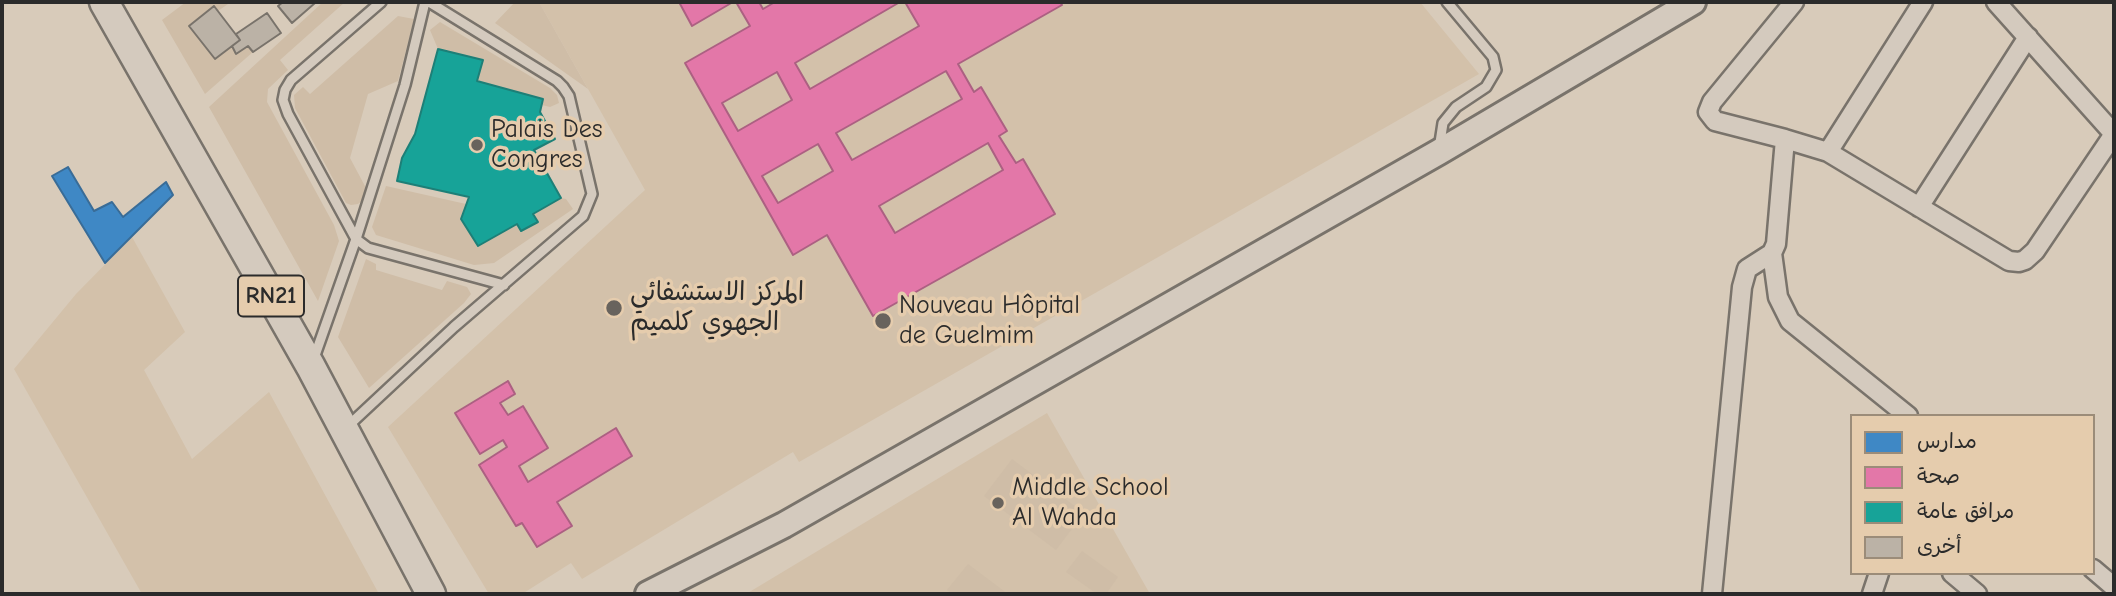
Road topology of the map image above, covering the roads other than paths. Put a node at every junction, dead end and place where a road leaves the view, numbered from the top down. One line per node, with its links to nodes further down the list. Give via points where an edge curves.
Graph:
1 (104, 2): 17 (main road, RN21)
2 (381, 2): 14 (lane, via 291,80 282,100)
3 (427, 2): 14 (lane); 16 (lane, via 556,81 569,96 592,194 590,204 583,216)
4 (1447, 2): 11 (lane, via 1493,57 1496,70 1486,87 1455,107 1443,123)
5 (1693, 2): 11 (street)
6 (1794, 2): 10 (street, via 1708,112 1715,121)
7 (1923, 2): 12 (street)
8 (1997, 2): 9 (street)
9 (2028, 37): 13 (street); 13 (street, via 2114,134 2025,260 2009,261)
10 (1785, 139): 12 (street); 15 (street, via 1780,218)
11 (1439, 152): 25 (street, via 785,526)
12 (1828, 152): 13 (street)
13 (1919, 207)
14 (356, 239): 16 (lane, via 368,247); 17 (lane)
15 (1772, 253): 18 (street, via 1778,297 1790,321); 26 (street, via 1747,269 1742,287)
16 (504, 285): 19 (lane)
17 (311, 366): 19 (main road, RN21)
18 (1906, 414)
19 (344, 429): 24 (main road, RN21)
20 (2095, 571): 23 (street)
21 (1878, 575): 27 (street)
22 (1954, 575): 28 (street)
23 (2114, 587)
24 (431, 594)
25 (648, 594)
26 (1712, 594)
27 (1872, 594)
28 (1977, 594)

